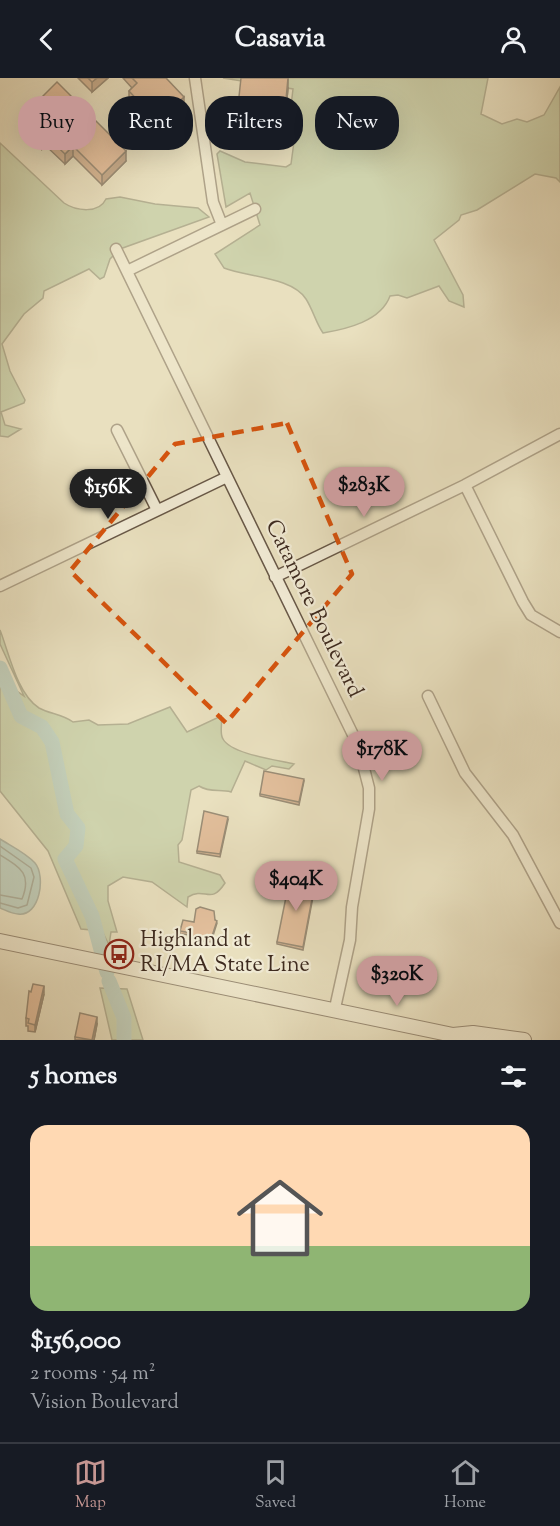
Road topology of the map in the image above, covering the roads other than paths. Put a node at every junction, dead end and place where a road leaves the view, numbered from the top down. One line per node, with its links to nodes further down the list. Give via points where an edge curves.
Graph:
1 (195, 78): 3 (street, via 213,202)
2 (255, 209): 3 (street)
3 (222, 225): 5 (street)
4 (116, 249): 5 (street, Catamore Boulevard)
5 (127, 271): 8 (street, Catamore Boulevard)
6 (117, 430): 10 (street)
7 (560, 434): 9 (street)
8 (227, 477): 10 (street); 11 (street, Catamore Boulevard)
9 (465, 485): 11 (street); 13 (street, via 522,602 531,615)
10 (157, 510): 12 (street)
11 (275, 577): 17 (street, Catamore Boulevard, via 358,745 369,788 350,940)
12 (0, 586)
13 (560, 632)
14 (428, 696): 15 (street, via 465,773 513,835)
15 (560, 923)
16 (0, 941): 17 (main road)
17 (335, 1008): 18 (main road)
18 (457, 1037): 19 (main road, via 473,1033)
19 (524, 1040)

